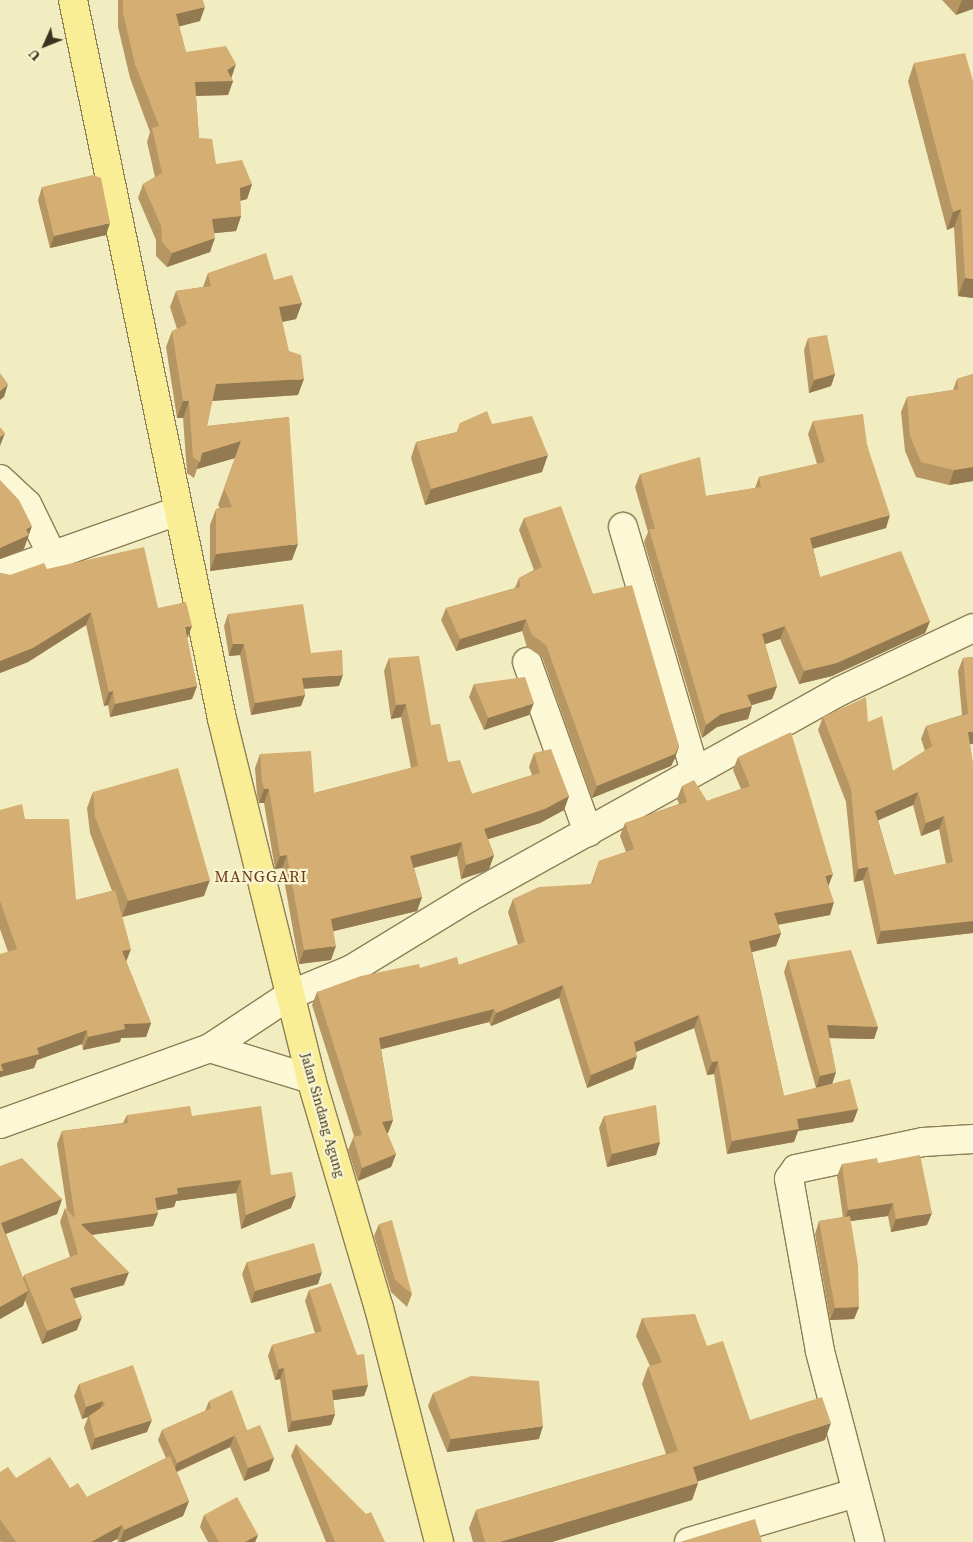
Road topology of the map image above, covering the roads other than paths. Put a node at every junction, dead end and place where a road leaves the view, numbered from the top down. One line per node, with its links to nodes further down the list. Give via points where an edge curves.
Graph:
1 (73, 0): 3 (main road, Jalan Sindang Agung)
2 (0, 479): 5 (street, via 27,504)
3 (178, 511): 5 (street); 11 (main road, Jalan Sindang Agung, via 222,719)
4 (623, 527): 9 (street)
5 (52, 555): 6 (street)
6 (0, 574)
7 (973, 628): 9 (street, via 840,691)
8 (527, 662): 10 (street)
9 (695, 771): 10 (street)
10 (588, 832): 11 (street, via 352,969)
11 (290, 995): 12 (street); 13 (main road, Jalan Sindang Agung)
12 (210, 1048): 13 (street); 14 (street)
13 (311, 1079): 17 (main road, Jalan Sindang Agung, via 379,1308)
14 (0, 1124)
15 (973, 1139): 16 (street, via 923,1142 796,1170 790,1179 820,1351)
16 (855, 1493): 18 (street); 19 (street)
17 (439, 1542)
18 (689, 1542)
19 (870, 1542)

